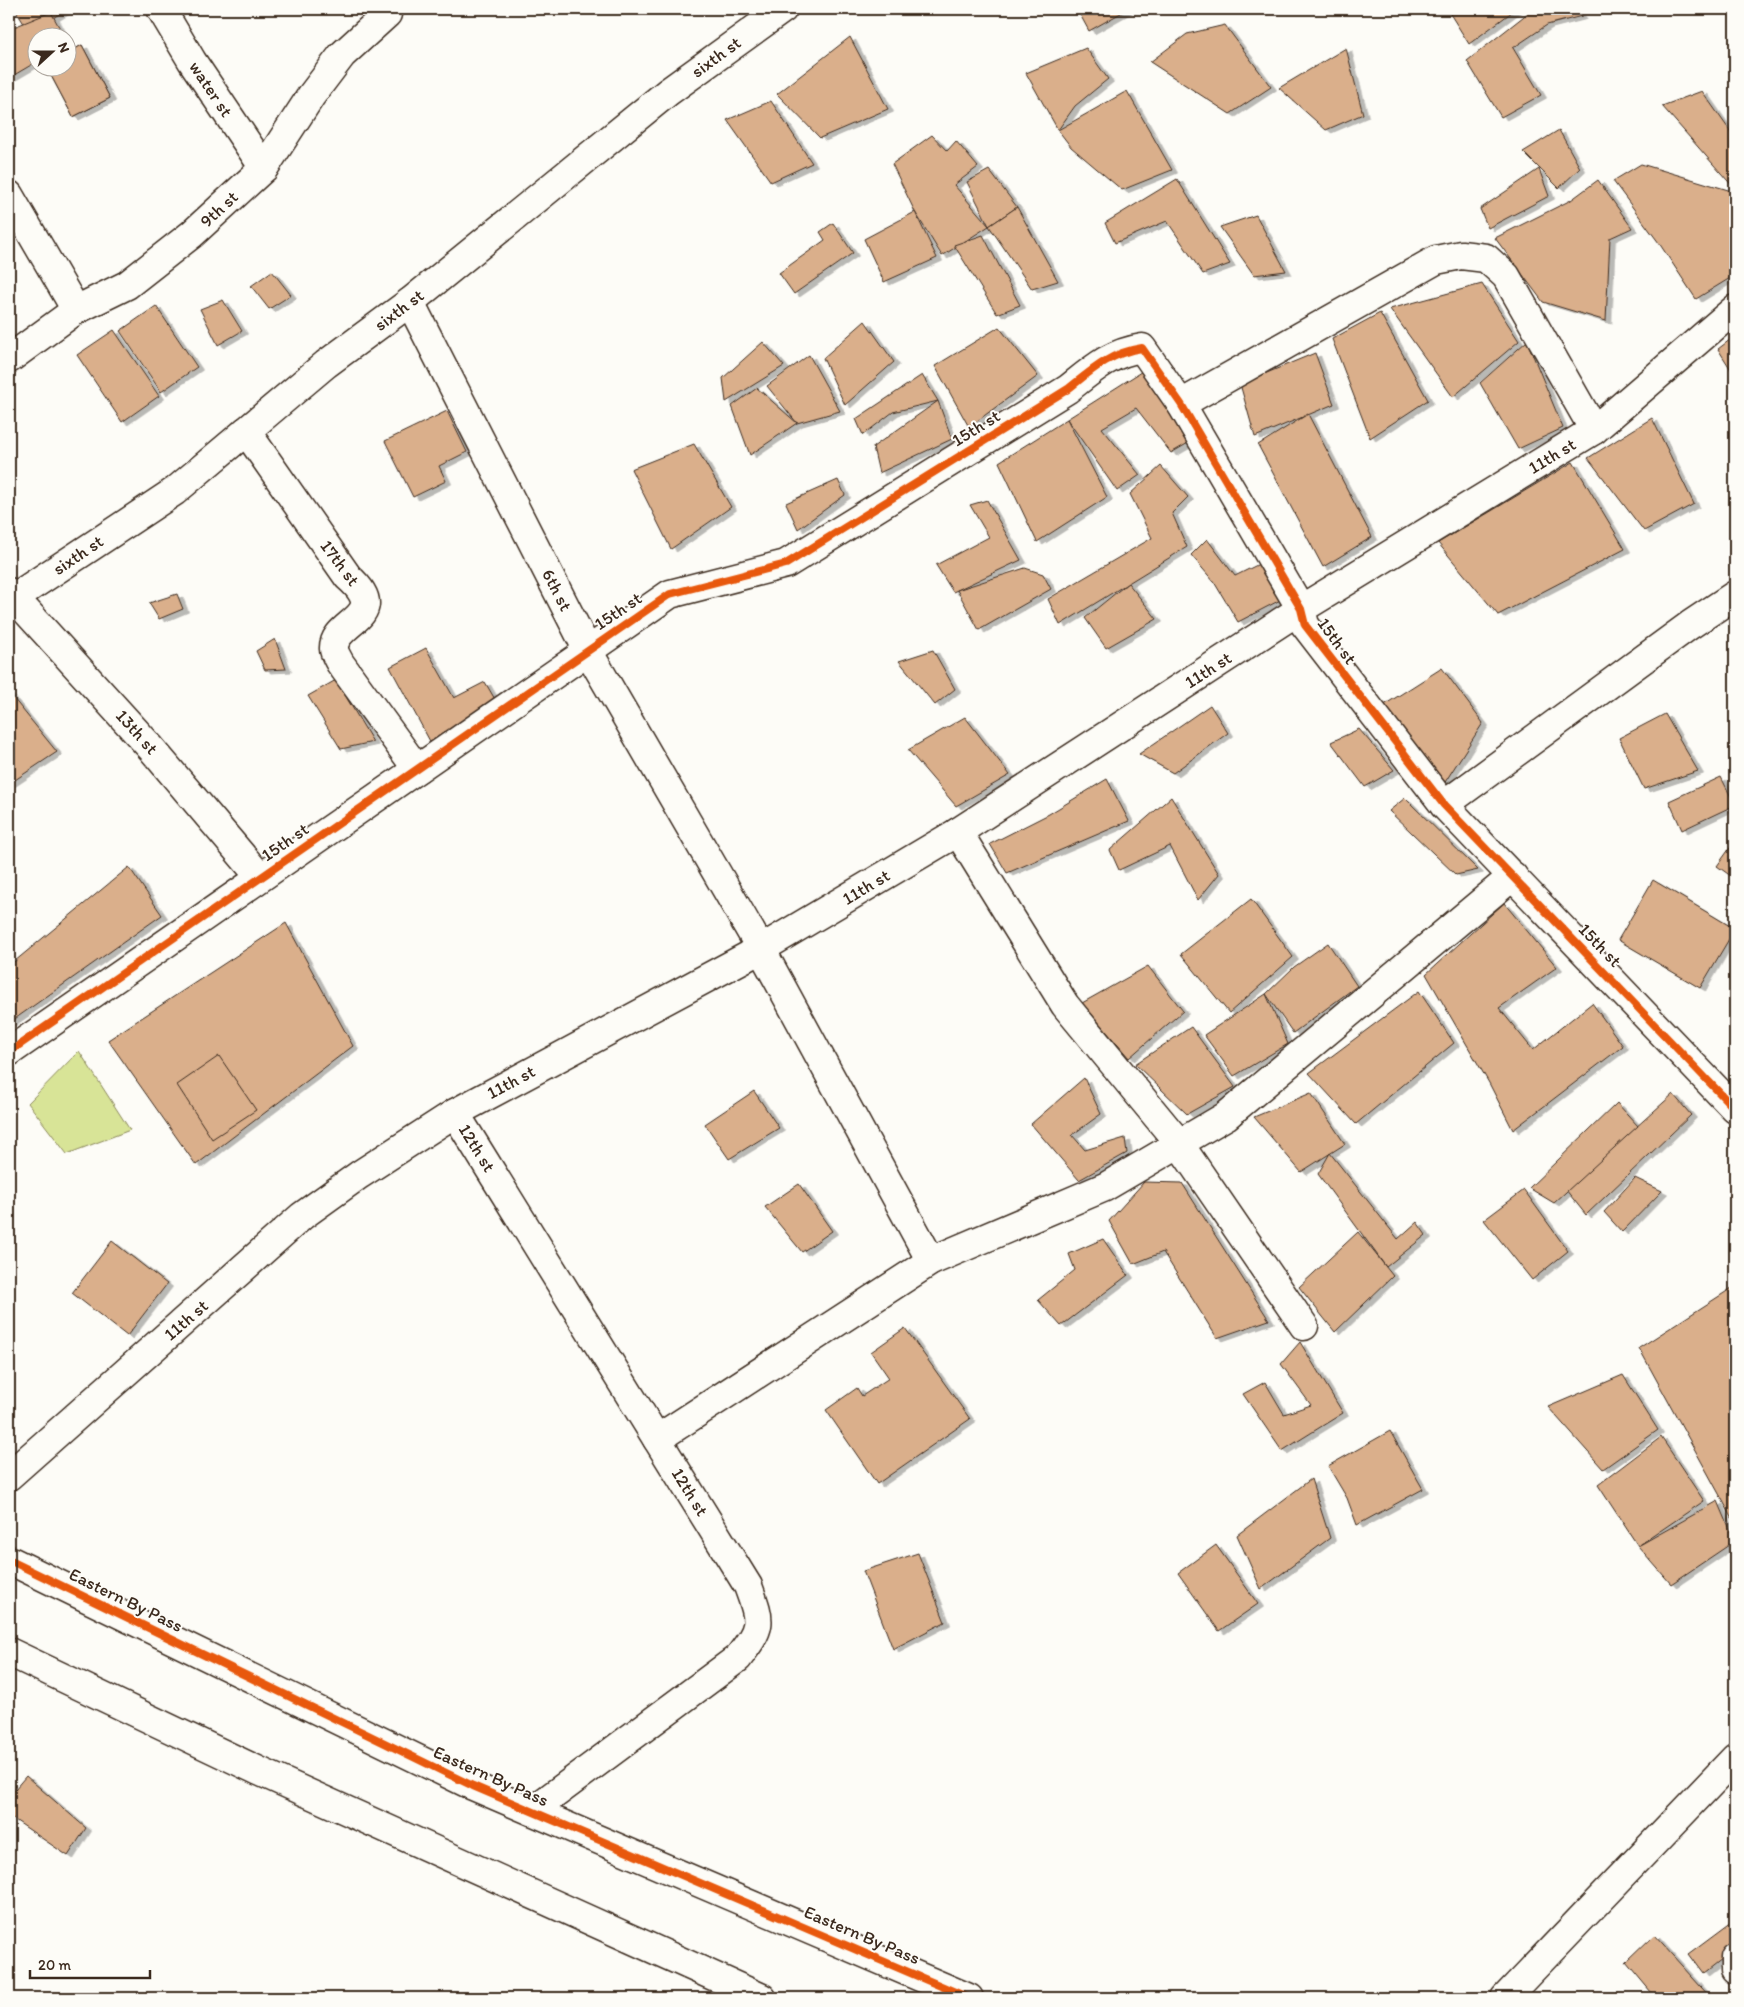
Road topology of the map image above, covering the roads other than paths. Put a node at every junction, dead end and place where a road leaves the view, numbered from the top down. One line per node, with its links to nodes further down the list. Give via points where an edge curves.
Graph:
1 (161, 9): 4 (street, water st)
2 (783, 9): 6 (street, sixth st, via 668,92)
3 (386, 11): 4 (street, 9th st, via 342,55)
4 (264, 168): 8 (street, 9th st, via 192,234 127,285)
5 (9, 195): 8 (street)
6 (410, 302): 12 (street, sixth st, via 326,364); 16 (street, 6th st)
7 (1735, 309): 11 (street, 11th st)
8 (76, 310): 9 (street, 9th st)
9 (9, 359)
10 (1181, 404): 11 (street, via 1436,260 1462,255 1486,258 1506,276); 15 (street, 15th st); 16 (street, 15th st, via 1142,348 1123,351 1068,389 786,564 670,594)
11 (1594, 430): 15 (street, 11th st)
12 (246, 431): 14 (street, sixth st, via 175,491); 17 (street, 17th st, via 348,577 360,588 366,601 364,608 336,641 334,650 340,663)
13 (1735, 595): 18 (street)
14 (10, 597): 21 (street, 13th st, via 151,748)
15 (1301, 609): 18 (street, 15th st, via 1305,625); 19 (street, 11th st)
16 (588, 650): 17 (street, 15th st); 22 (street, 6th st)
17 (417, 769): 21 (street, 15th st)
18 (1444, 805): 20 (street, 15th st)
19 (958, 832): 22 (street, 11th st); 26 (street, via 1065,1005)
20 (1513, 876): 24 (street, 15th st); 26 (street, via 1226,1116)
21 (260, 877): 23 (street, 15th st)
22 (761, 949): 25 (street, 11th st); 27 (street, 6th st)
23 (9, 1052)
24 (1735, 1109)
25 (455, 1113): 29 (street, 12th st); 30 (street, 11th st, via 302,1216)
26 (1178, 1142): 27 (street, via 1106,1187); 28 (street)
27 (931, 1261): 29 (street)
28 (1304, 1326)
29 (657, 1438): 34 (street, 12th st, via 748,1586 758,1612 756,1633 738,1658)
30 (9, 1476)
31 (9, 1560): 34 (street, Eastern By Pass, via 473,1786)
32 (9, 1652): 37 (street, via 259,1771)
33 (1735, 1758): 39 (street)
34 (532, 1811): 38 (street, Eastern By Pass)
35 (1735, 1958): 36 (street)
36 (1735, 1970)
37 (762, 1998)
38 (969, 1998)
39 (1505, 1998)

